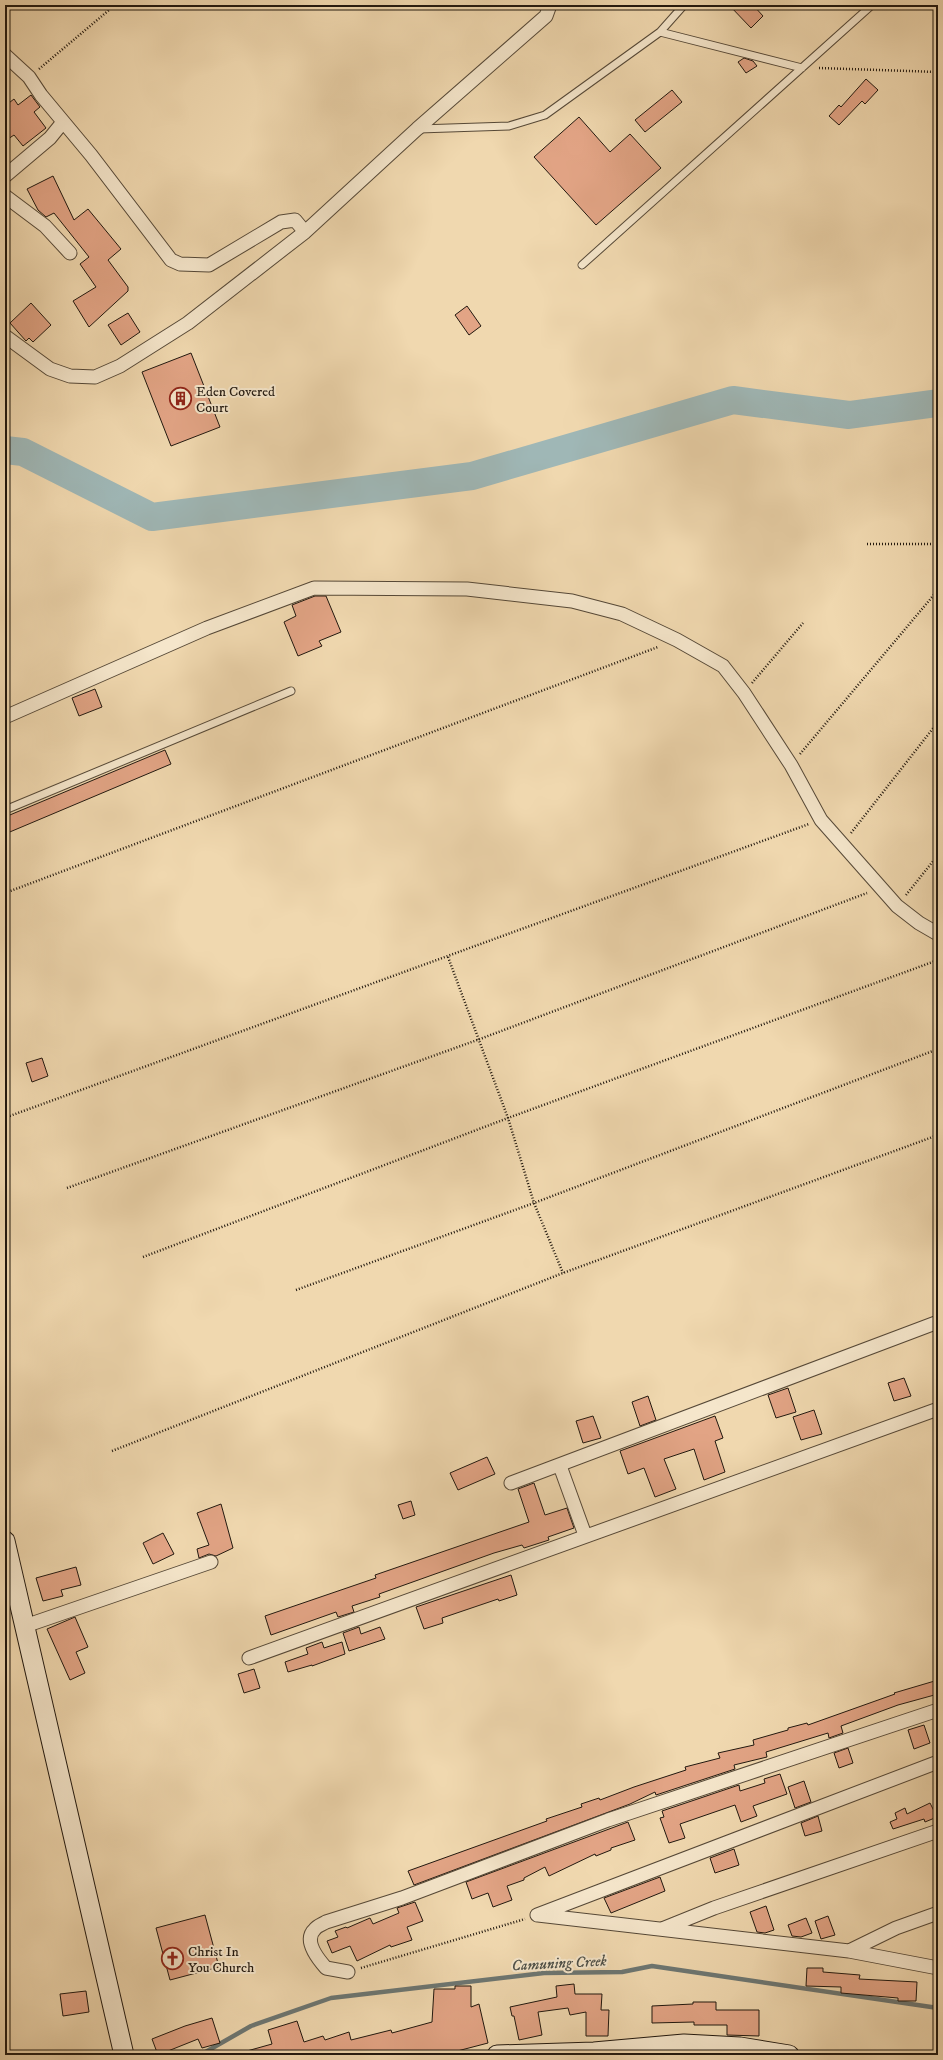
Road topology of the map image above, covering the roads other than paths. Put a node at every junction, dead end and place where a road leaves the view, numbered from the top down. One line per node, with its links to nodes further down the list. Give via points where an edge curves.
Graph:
1 (550, 5): 8 (street, via 546,16)
2 (684, 5): 4 (lane)
3 (872, 5): 6 (lane)
4 (660, 32): 6 (lane); 8 (lane, via 545,115 509,126)
5 (5, 54): 7 (street, via 29,77)
6 (802, 68): 13 (lane)
7 (63, 122): 9 (street, via 50,138); 11 (street, via 171,260 180,264 209,265 281,222 295,220)
8 (417, 129): 11 (street)
9 (5, 176)
10 (5, 196): 12 (street, via 45,226)
11 (305, 232): 14 (street, via 188,323 120,366 95,377 70,376 50,369)
12 (70, 253)
13 (582, 265)
14 (5, 336)
15 (291, 691): 17 (lane)
16 (5, 717): 18 (street, via 207,628 314,588 467,589 572,601 622,614 677,640 723,666 744,693 791,765 821,820 897,906)
17 (5, 810)
18 (938, 934)
19 (938, 1322): 21 (street)
20 (938, 1409): 23 (street)
21 (560, 1466): 22 (street); 23 (street)
22 (511, 1482)
23 (585, 1535): 27 (street)
24 (5, 1541): 26 (street)
25 (211, 1562): 26 (street)
26 (25, 1626): 36 (street)
27 (249, 1658)
28 (938, 1710): 35 (street, via 608,1820 402,1898 326,1922 315,1929 311,1936 312,1948 326,1968)
29 (938, 1762): 32 (street, via 537,1915)
30 (938, 1831): 32 (street, via 714,1908)
31 (938, 1913): 33 (street, via 896,1928)
32 (660, 1930): 33 (street)
33 (849, 1952): 34 (street)
34 (938, 1968)
35 (348, 1972)
36 (124, 2055)
37 (497, 2055): 38 (street, via 594,2052 684,2044 740,2047)
38 (789, 2055)

